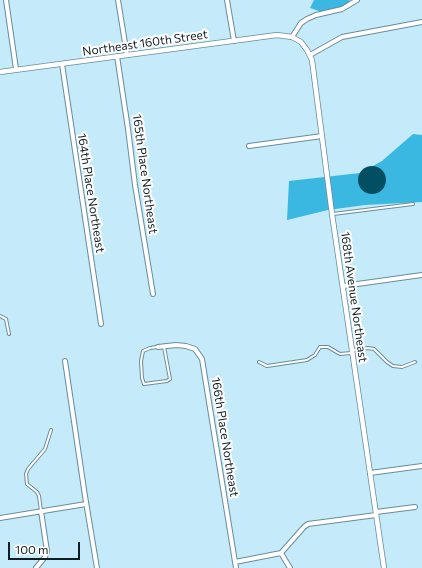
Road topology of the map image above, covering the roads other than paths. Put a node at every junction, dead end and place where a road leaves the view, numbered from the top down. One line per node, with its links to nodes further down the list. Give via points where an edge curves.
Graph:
1 (6, 0): 13 (street)
2 (118, 0): 9 (street)
3 (227, 0): 8 (street)
4 (357, 0): 5 (street)
5 (350, 2): 7 (street, via 342,9 307,19)
6 (422, 22): 10 (street, via 342,37)
7 (292, 37): 8 (street, Northeast 160th Street, via 277,35); 10 (street, via 301,42)
8 (234, 41): 9 (street, Northeast 160th Street)
9 (127, 55): 11 (street, Northeast 160th Street)
10 (310, 55): 15 (street, 168th Avenue Northeast)
11 (117, 56): 12 (street, Northeast 160th Street); 21 (street, 165th Place Northeast)
12 (62, 64): 13 (street, Northeast 160th Street); 23 (street, 164th Place Northeast)
13 (16, 70): 14 (street, Northeast 160th Street)
14 (0, 72)
15 (322, 136): 16 (street); 18 (street, 168th Avenue Northeast)
16 (249, 146)
17 (413, 204): 18 (lane)
18 (332, 214): 20 (street, 168th Avenue Northeast)
19 (422, 275): 20 (street)
20 (343, 286): 27 (street, 168th Avenue Northeast)
21 (153, 294)
22 (0, 316): 24 (lane, via 6,319)
23 (101, 324)
24 (9, 334)
25 (158, 347): 26 (street, 166th Place Northeast); 26 (lane, via 143,351 141,367 144,384 167,381 170,378)
26 (164, 347): 40 (street, 166th Place Northeast, via 186,346 195,349 202,359)
27 (352, 351): 29 (lane, via 340,354 328,347 320,347 315,355 307,360 267,366); 30 (lane, via 372,348 393,366 402,367); 33 (street, 168th Avenue Northeast)
28 (65, 361): 34 (street)
29 (259, 362)
30 (415, 362)
31 (51, 430): 36 (lane, via 45,449 26,474 28,484 39,496)
32 (422, 466): 33 (street)
33 (370, 473): 37 (street, 168th Avenue Northeast)
34 (86, 504): 36 (street); 42 (street)
35 (415, 507): 37 (street)
36 (41, 512): 38 (street); 41 (street, via 47,551)
37 (376, 513): 39 (street, via 308,524); 45 (street, 168th Avenue Northeast)
38 (0, 518)
39 (281, 553): 40 (street); 44 (street)
40 (235, 562): 43 (street, 166th Place Northeast)
41 (36, 568)
42 (97, 568)
43 (236, 568)
44 (290, 568)
45 (384, 568)

